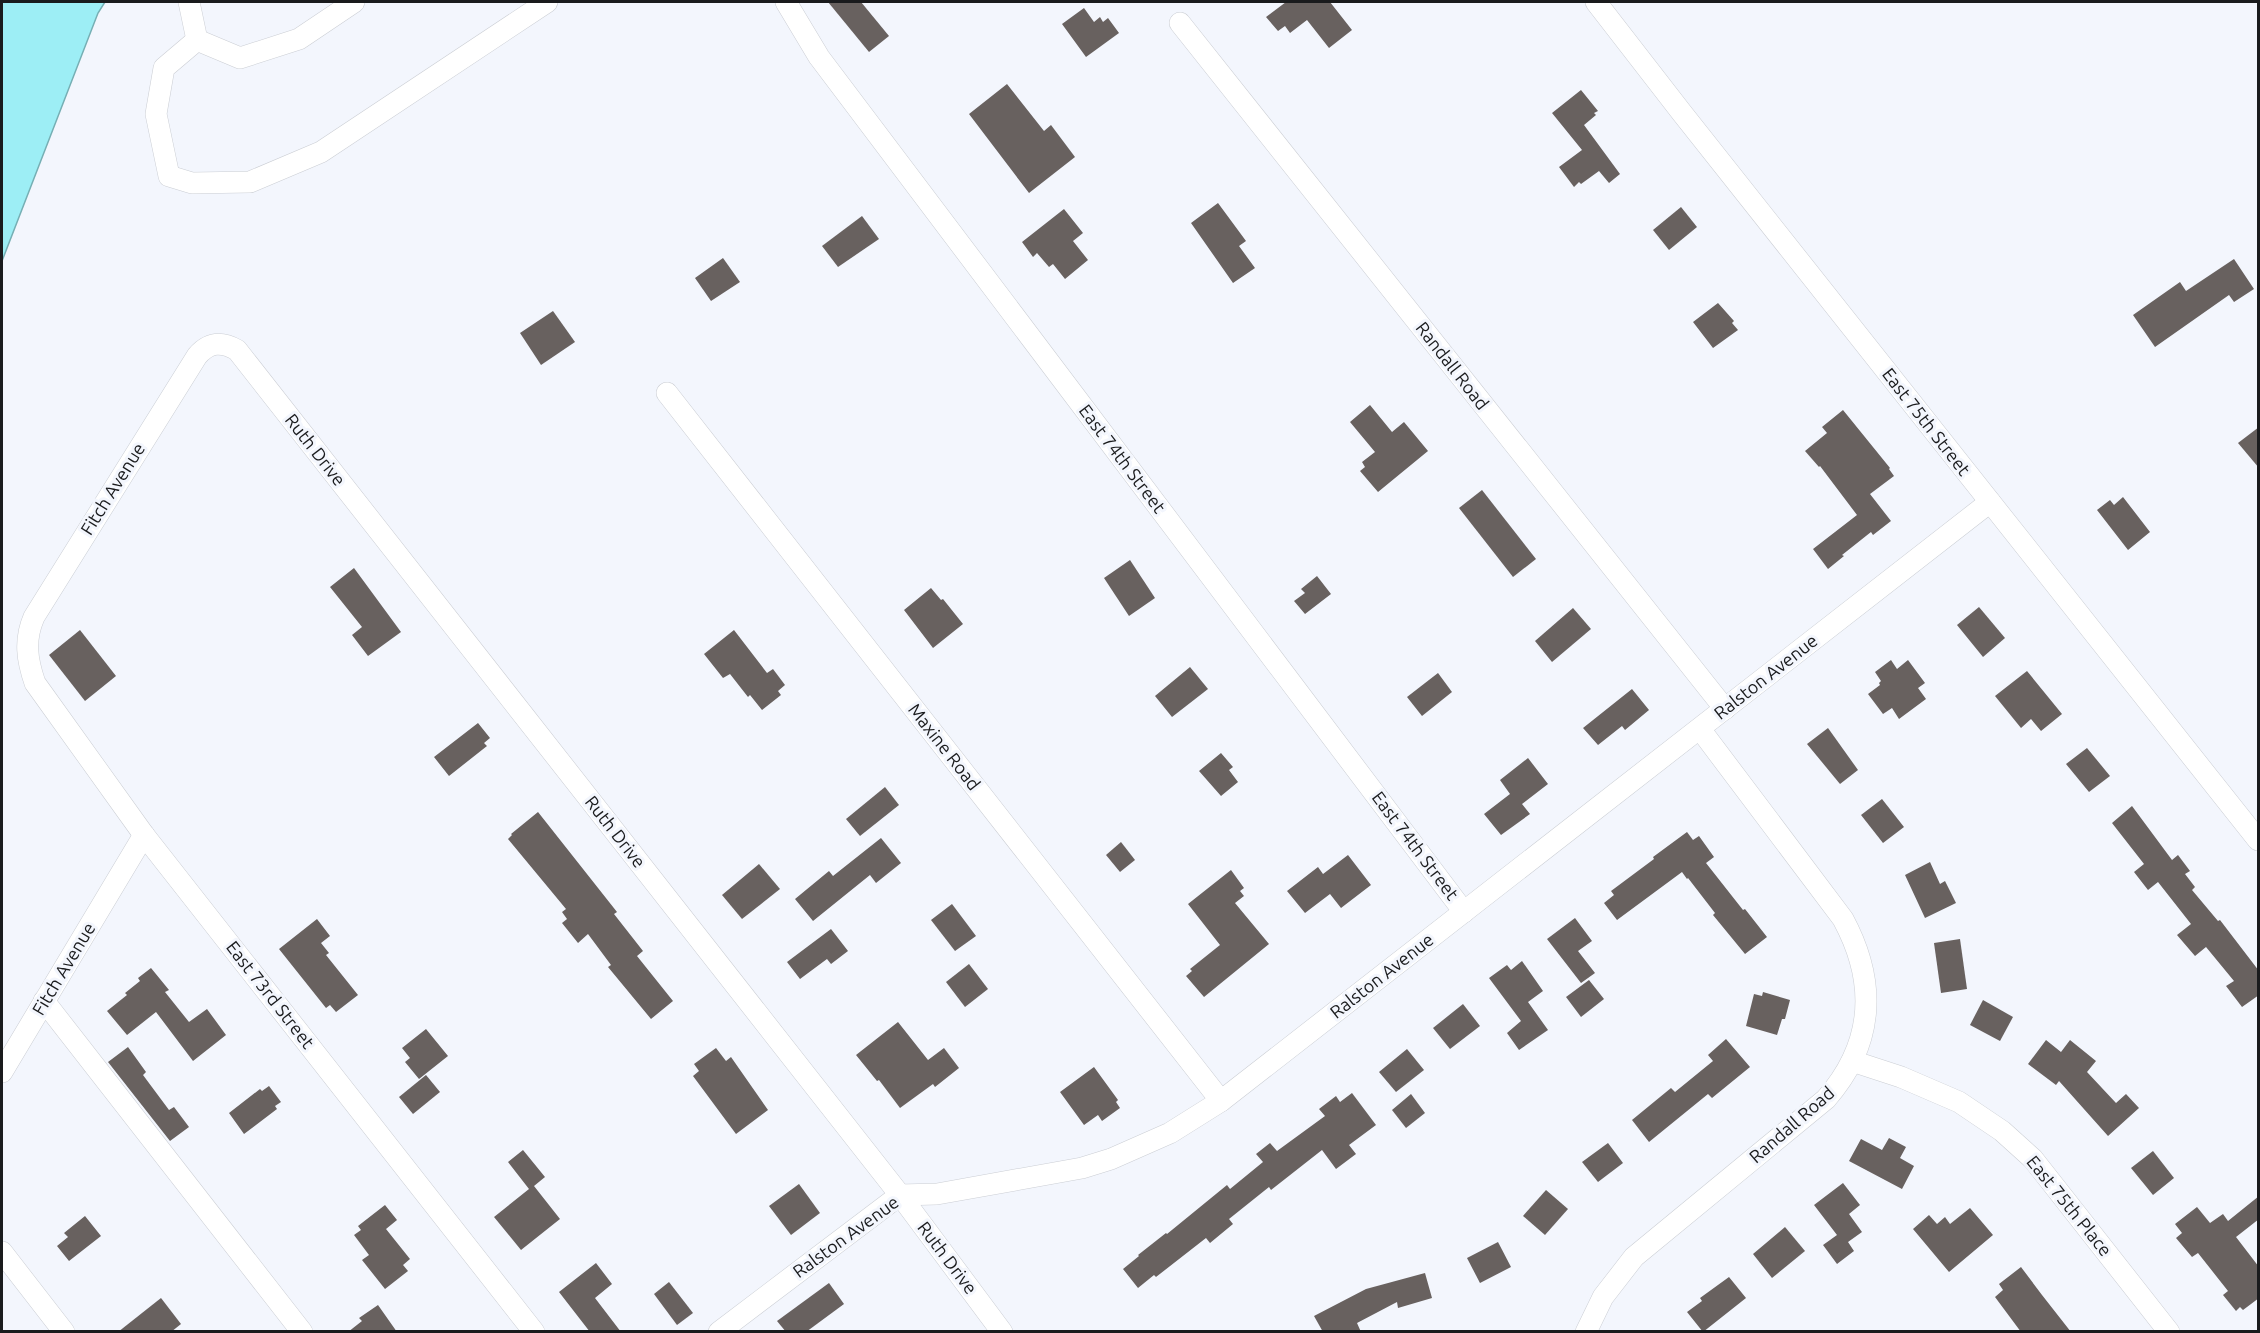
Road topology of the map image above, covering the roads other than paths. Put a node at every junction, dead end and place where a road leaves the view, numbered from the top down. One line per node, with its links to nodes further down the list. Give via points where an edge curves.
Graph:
1 (189, 2): 8 (street)
2 (354, 2): 8 (street, via 299,39 240,58)
3 (547, 2): 8 (street, via 321,152 250,182 192,183 169,176 156,114 164,68)
4 (786, 2): 18 (street, East 74th Street, via 819,57)
5 (1596, 2): 9 (street, East 75th Street)
6 (1607, 2): 9 (street)
7 (1179, 23): 14 (street, Randall Road)
8 (197, 40)
9 (1627, 41): 12 (street, East 75th Street)
10 (219, 343): 13 (street, Fitch Avenue, via 208,346 197,356 112,490 34,616); 23 (street, Ruth Drive, via 237,350)
11 (668, 393): 22 (street, Maxine Road)
12 (1990, 502): 14 (street, Ralston Avenue); 17 (street, East 75th Street)
13 (27, 649): 16 (street, East 73rd Street, via 28,664 42,696)
14 (1725, 709): 15 (street, Ralston Avenue)
15 (1700, 729): 18 (street, Ralston Avenue); 20 (street, Randall Road, via 1854,938 1864,968 1866,1000 1865,1021)
16 (144, 835): 19 (street, Fitch Avenue); 27 (street, East 73rd Street)
17 (2259, 840)
18 (1464, 912): 22 (street, Ralston Avenue)
19 (44, 1001): 21 (street, Fitch Avenue); 26 (street)
20 (1852, 1061): 30 (street, Randall Road, via 1822,1103 1634,1257 1603,1297); 31 (street, East 75th Place, via 1959,1102 2002,1131 2033,1159)
21 (2, 1072)
22 (1221, 1101): 23 (street, Ralston Avenue, via 1153,1142 1082,1168 937,1194)
23 (900, 1195): 28 (street, Ralston Avenue); 29 (street, Ruth Drive)
24 (2, 1252): 25 (street)
25 (64, 1332)
26 (302, 1332)
27 (534, 1332)
28 (719, 1332)
29 (1002, 1332)
30 (1586, 1332)
31 (2169, 1332)

